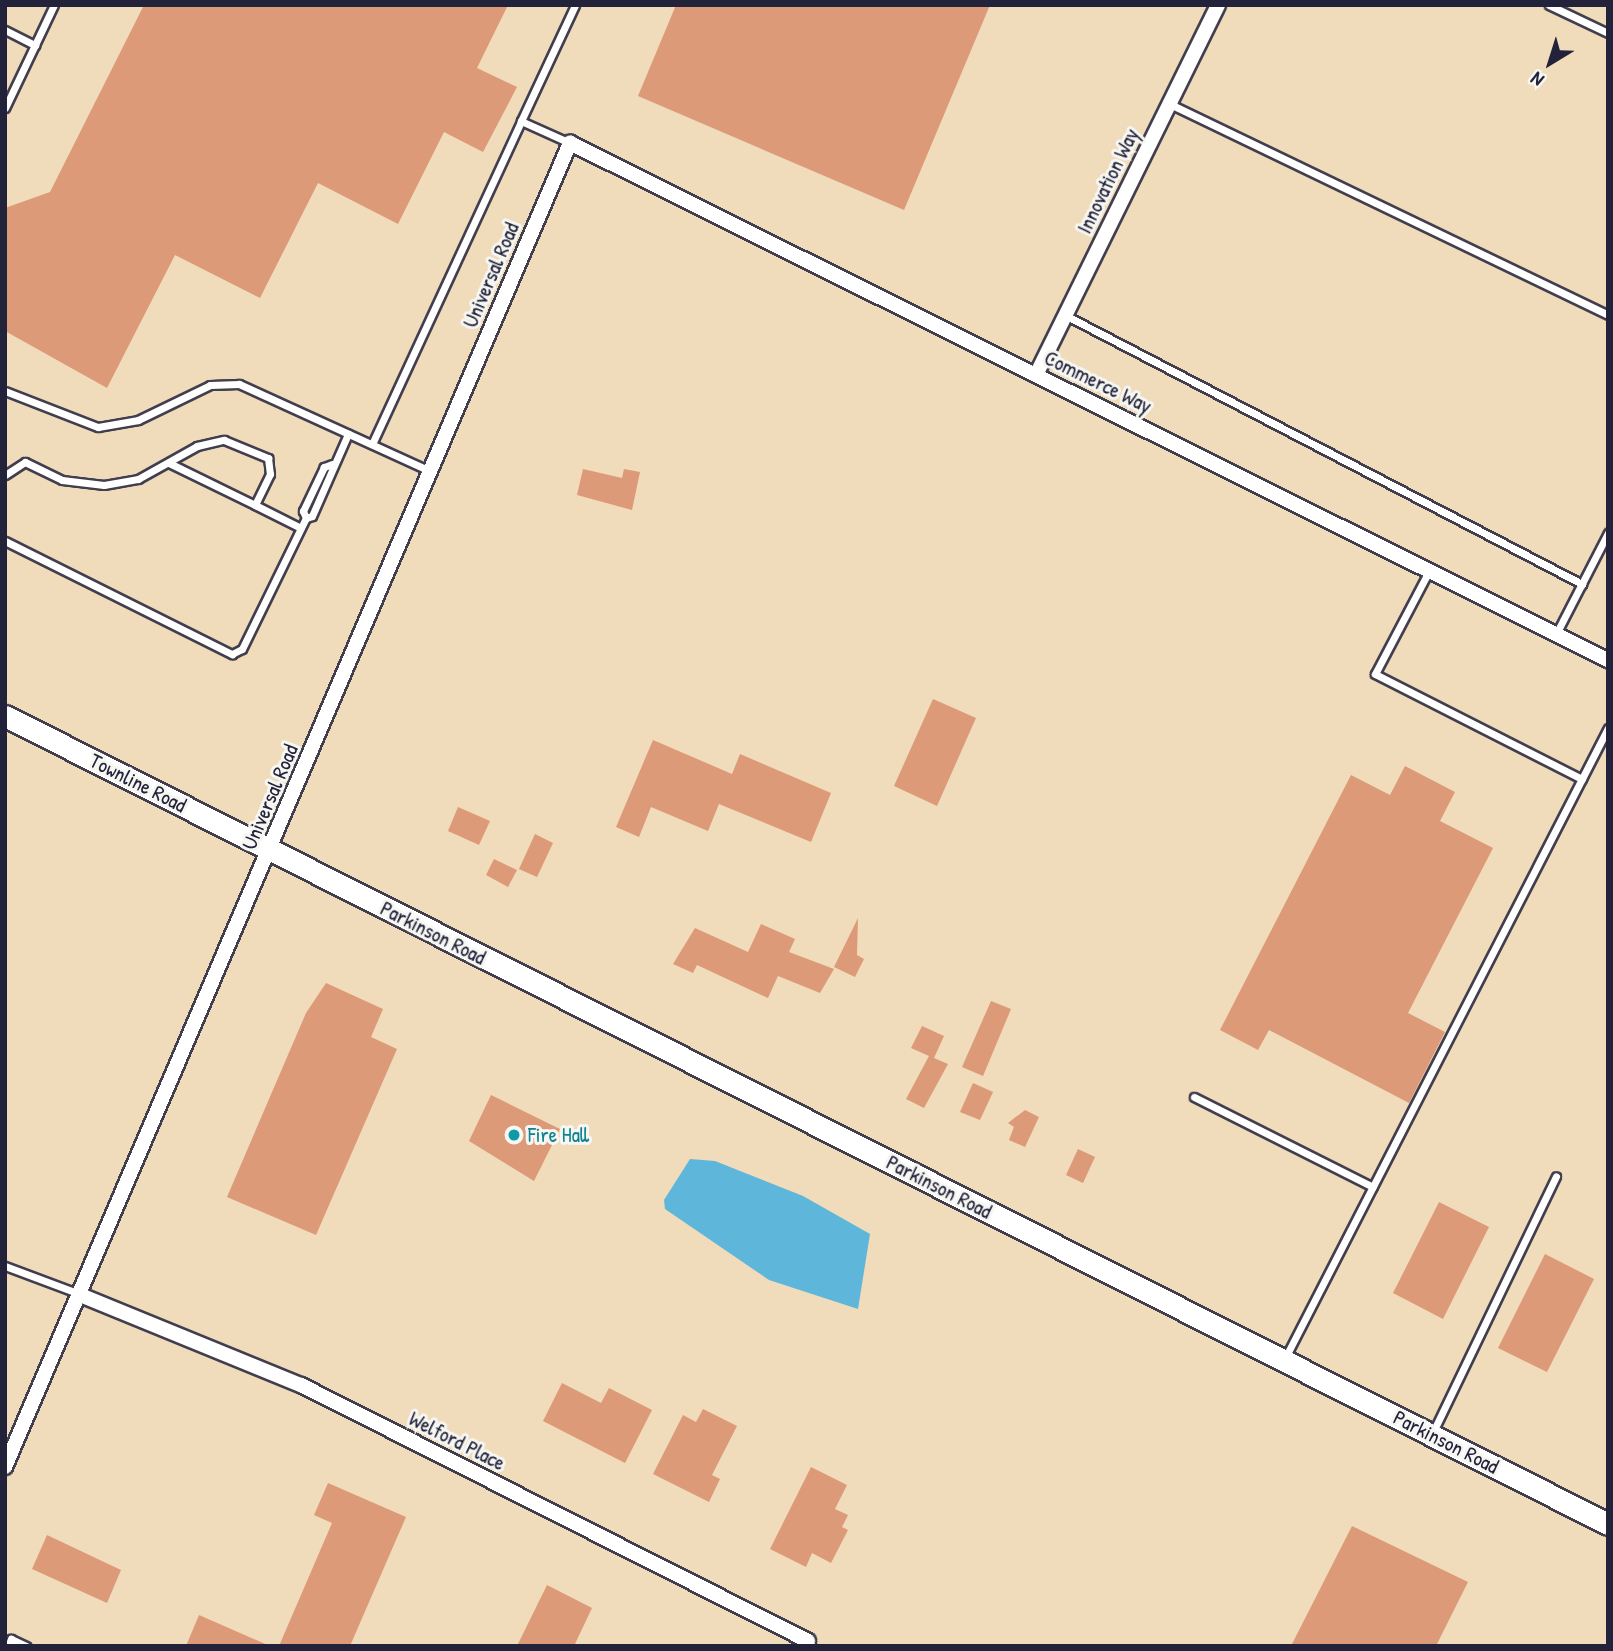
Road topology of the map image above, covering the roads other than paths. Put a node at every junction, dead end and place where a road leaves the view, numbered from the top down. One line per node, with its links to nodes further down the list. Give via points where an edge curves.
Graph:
1 (54, 5): 7 (lane)
2 (575, 5): 10 (lane)
3 (1218, 5): 8 (street, Innovation Way)
4 (1549, 5): 6 (lane)
5 (5, 30): 7 (lane)
6 (1608, 33)
7 (35, 45): 9 (lane)
8 (1170, 104): 12 (lane); 13 (street, Innovation Way)
9 (5, 108)
10 (521, 121): 11 (lane); 17 (lane)
11 (570, 143): 14 (street, Commerce Way); 19 (street, Universal Road)
12 (1608, 315)
13 (1065, 316): 14 (street, Innovation Way); 26 (lane)
14 (1036, 375): 25 (street, Commerce Way)
15 (5, 391): 16 (lane, via 98,426 138,420 223,382)
16 (348, 433): 17 (lane); 22 (lane, via 332,464 319,477 303,511 306,518)
17 (372, 444): 19 (lane)
18 (169, 463): 20 (lane, via 138,479 104,485 62,480 25,462); 21 (lane); 21 (lane, via 215,440 241,444 271,465)
19 (431, 471): 32 (street, Universal Road)
20 (5, 475)
21 (255, 505): 22 (lane)
22 (301, 528): 24 (lane, via 242,649 232,654)
23 (1608, 533): 26 (lane)
24 (5, 541)
25 (1429, 571): 27 (street, Commerce Way); 31 (lane, via 1375,674)
26 (1582, 584): 27 (lane)
27 (1556, 634): 28 (street, Commerce Way)
28 (1608, 660)
29 (5, 716): 32 (main road, Townline Road)
30 (1608, 728): 31 (lane)
31 (1582, 779): 35 (lane)
32 (271, 850): 37 (street, Universal Road); 38 (main road, Parkinson Road)
33 (1194, 1097): 35 (lane)
34 (1556, 1176): 39 (lane)
35 (1373, 1187): 38 (lane)
36 (5, 1266): 37 (lane)
37 (80, 1295): 40 (street, Universal Road); 42 (street, Welford Place, via 301,1385)
38 (1284, 1361): 39 (main road, Parkinson Road)
39 (1432, 1435): 41 (main road, Parkinson Road)
40 (5, 1467)
41 (1608, 1524)
42 (808, 1641)
43 (8, 1646): 44 (lane, via 11,1639)
44 (26, 1646)

